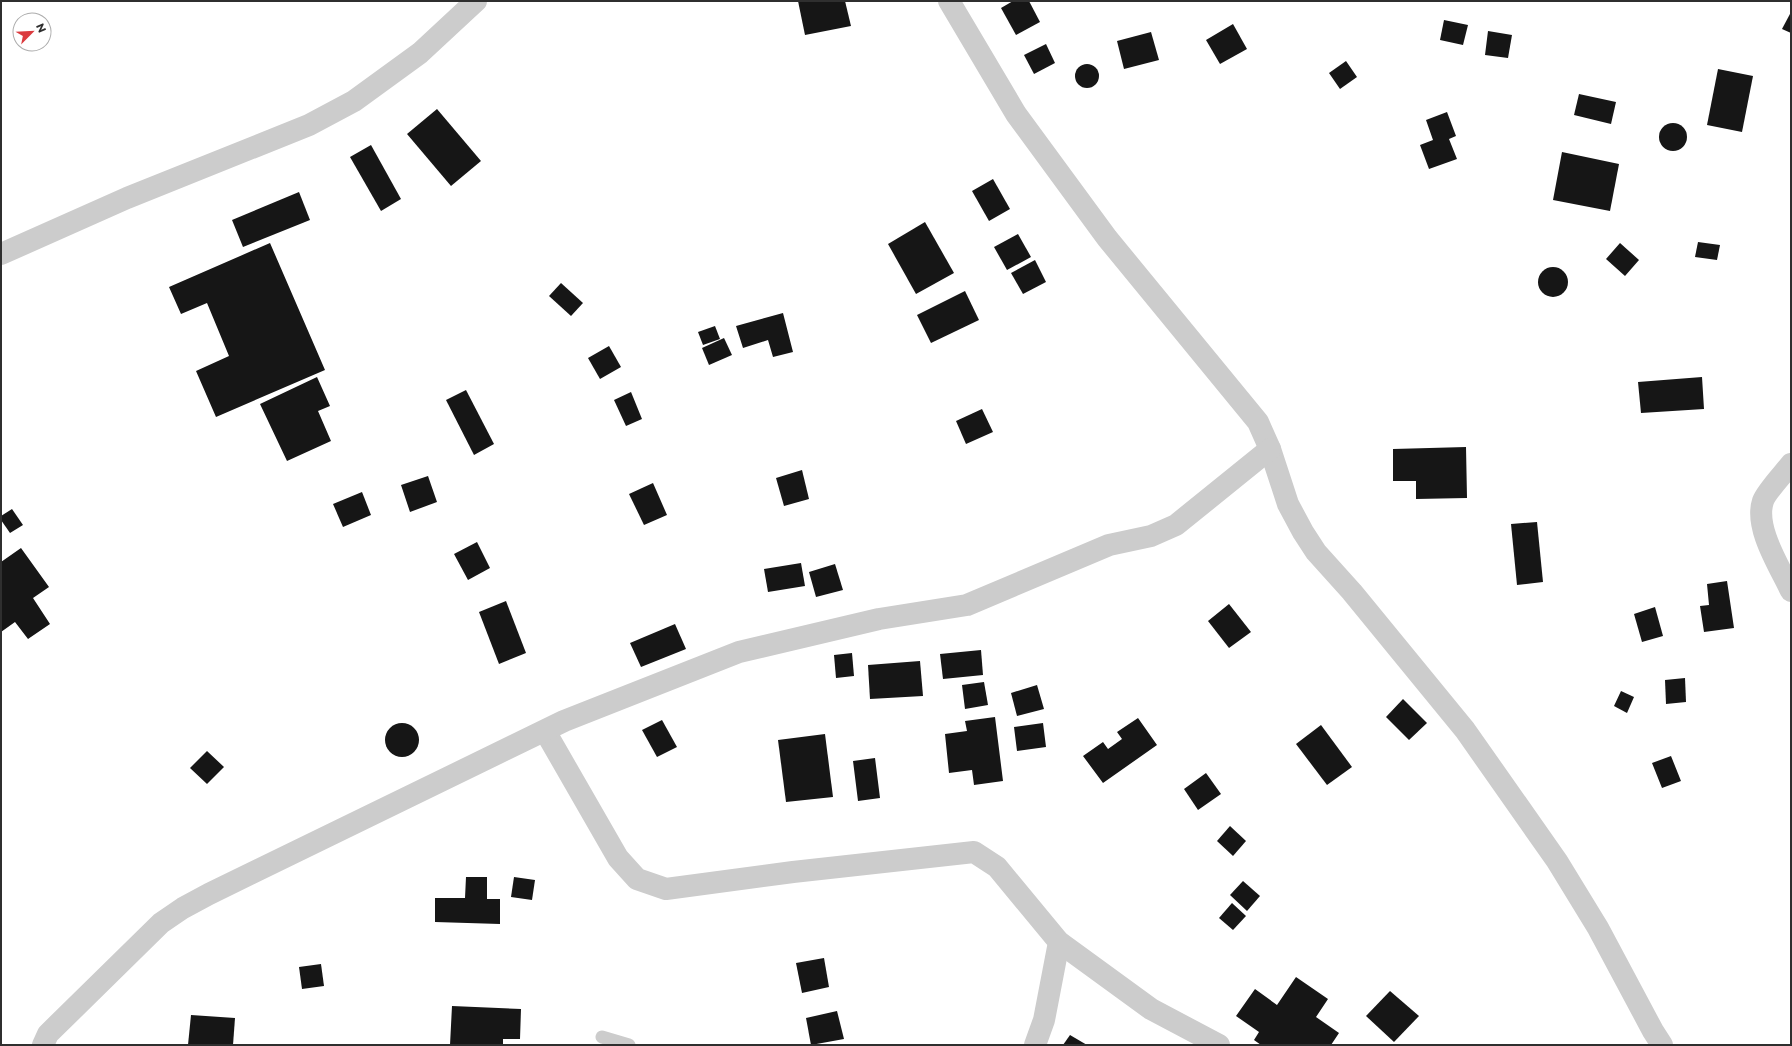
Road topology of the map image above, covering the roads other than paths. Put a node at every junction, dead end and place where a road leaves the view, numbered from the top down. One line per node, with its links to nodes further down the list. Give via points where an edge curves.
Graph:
1 (476, 1): 3 (street, via 420,53 354,101 309,125 127,198)
2 (949, 1): 4 (street, via 1016,114 1107,238 1258,422)
3 (1, 254)
4 (1270, 448): 7 (street, via 1176,525 1151,536 1109,545 967,605 879,619 739,652 564,721); 14 (street, via 1288,504 1316,552 1465,730 1557,861 1598,928)
5 (1791, 464): 6 (street, via 1763,500 1760,515 1764,532)
6 (1791, 591)
7 (545, 731): 8 (street, via 618,858 638,879 666,889 974,852 997,867); 10 (street, via 182,908 161,923 48,1034)
8 (1059, 942): 12 (street, via 1044,1020); 13 (street, via 1152,1009)
9 (602, 1036): 11 (lane)
10 (43, 1045)
11 (628, 1045)
12 (1035, 1045)
13 (1219, 1045)
14 (1662, 1045)

